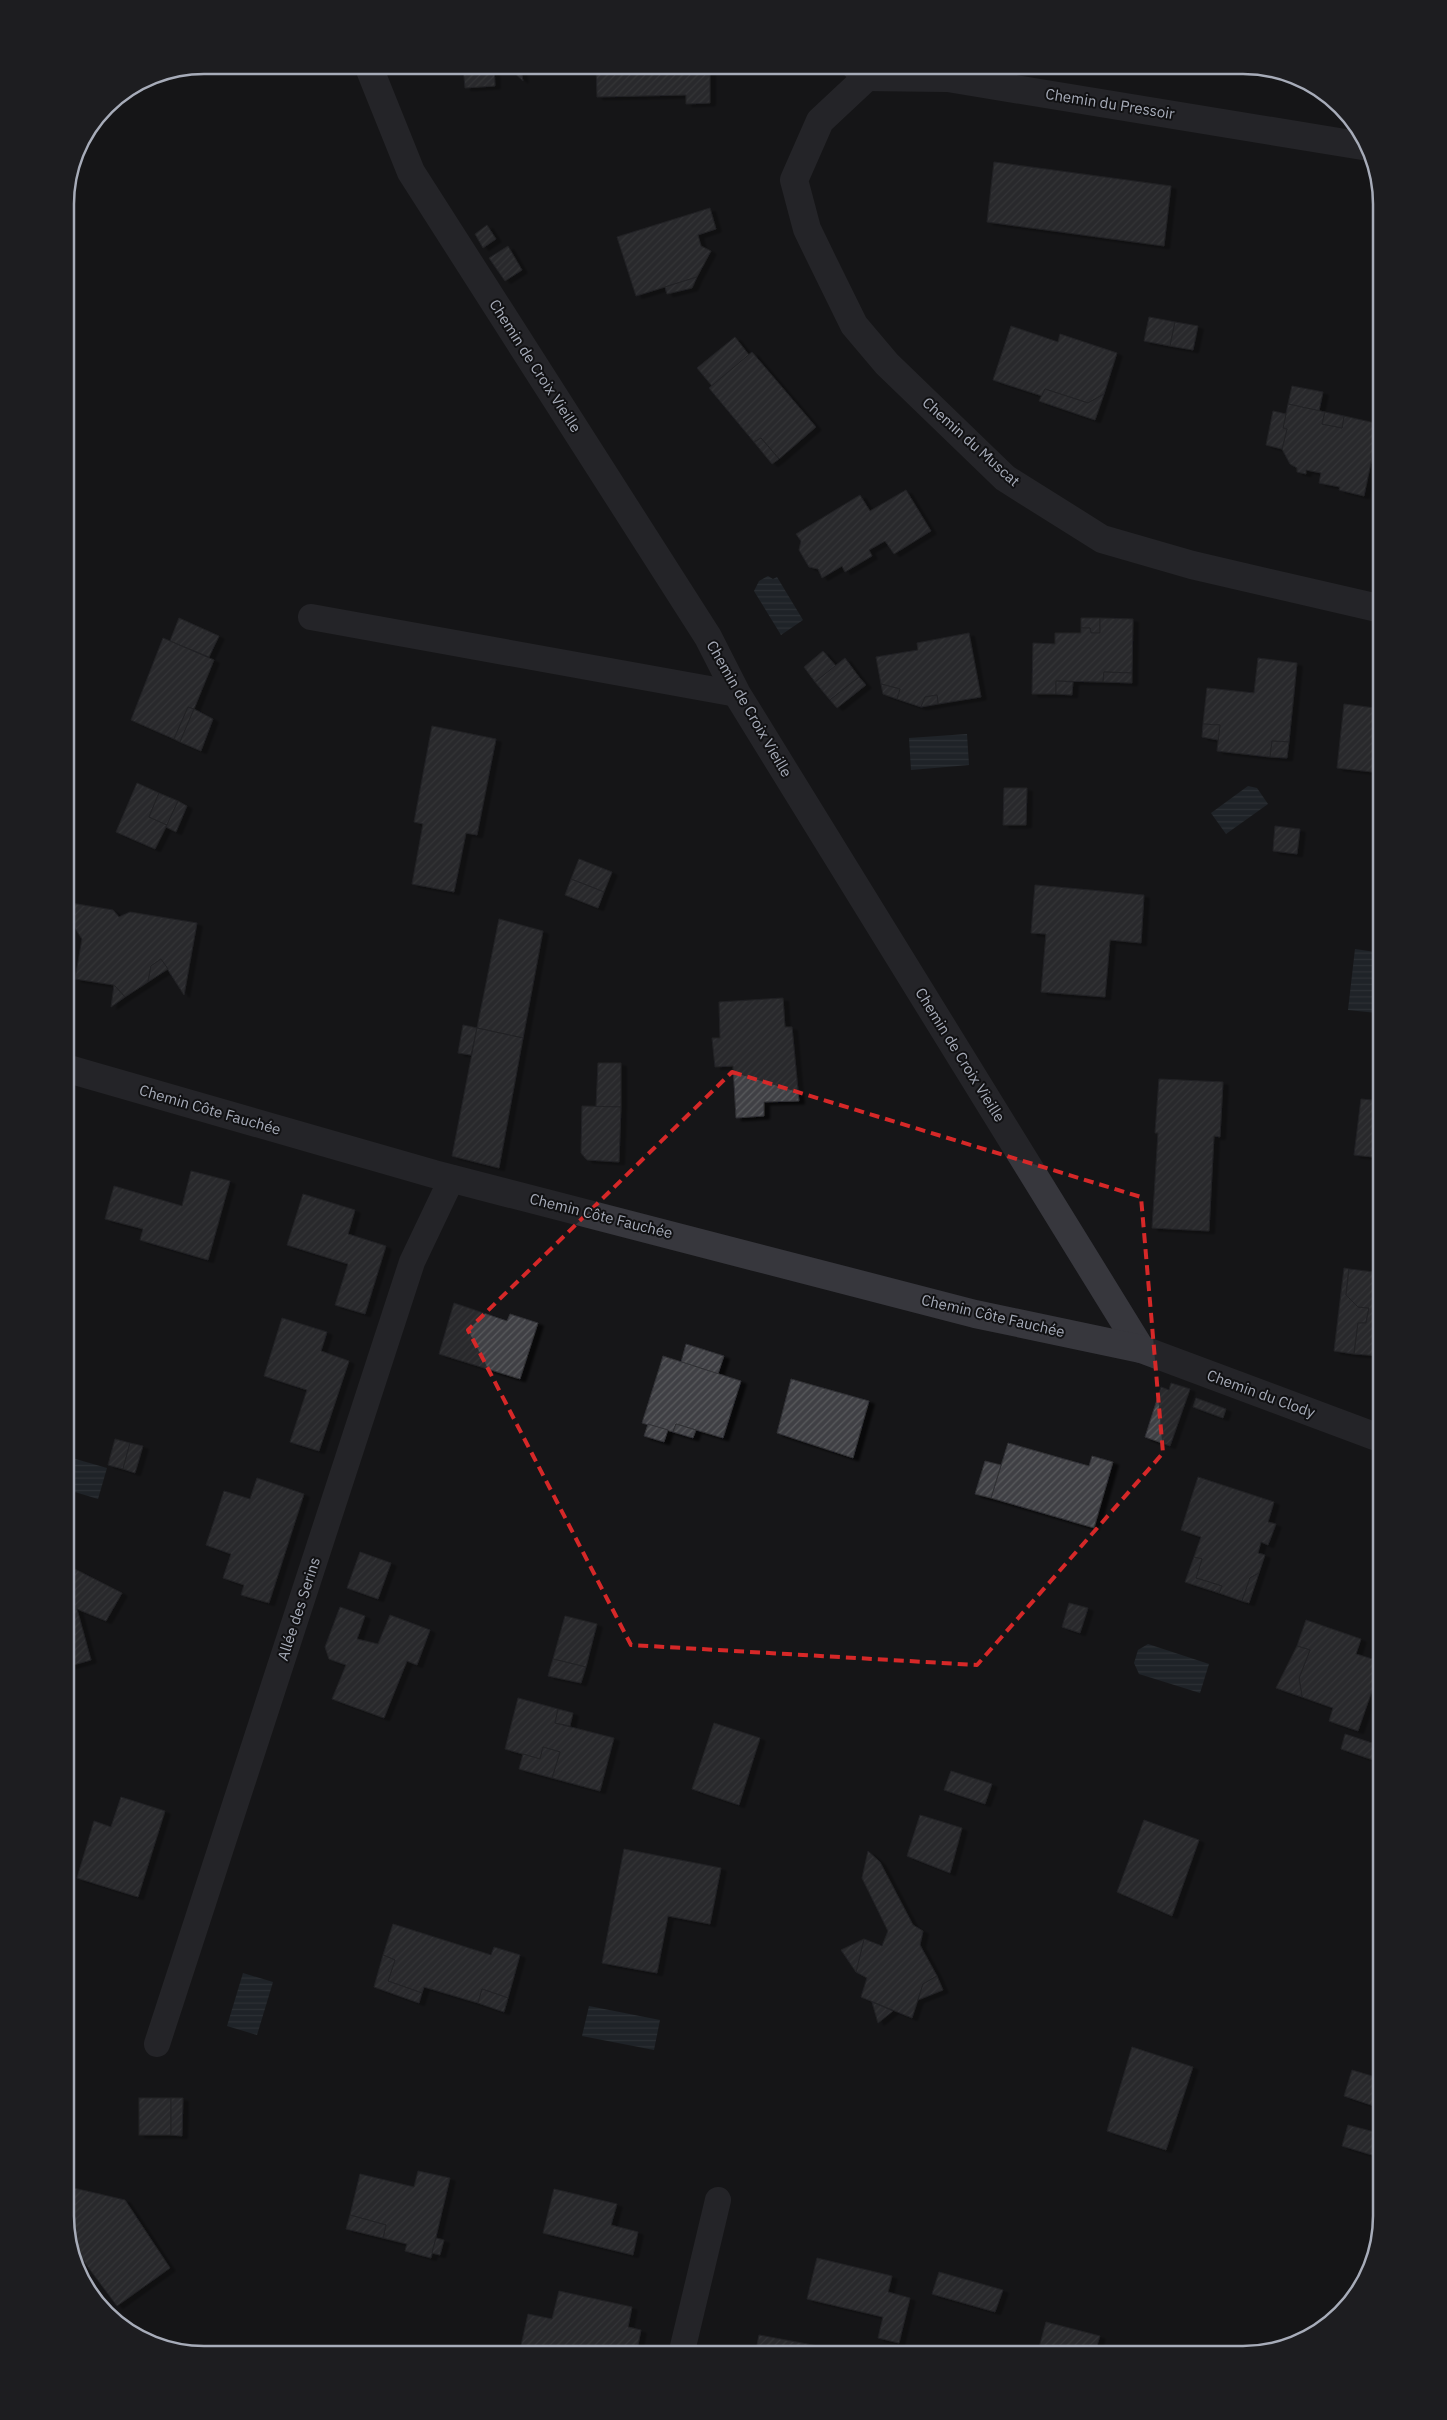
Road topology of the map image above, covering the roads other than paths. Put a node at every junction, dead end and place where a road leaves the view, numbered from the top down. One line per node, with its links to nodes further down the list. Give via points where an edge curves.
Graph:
1 (372, 74): 7 (street, Chemin de Croix Vieille, via 411,172 708,637)
2 (858, 74): 5 (street, Chemin du Muscat, via 820,121 794,180 807,229 854,325 887,364 1005,478 1102,539 1192,565)
3 (898, 74): 4 (street, Chemin du Pressoir, via 948,78)
4 (1360, 145)
5 (1373, 607)
6 (312, 617): 7 (lane)
7 (737, 694): 10 (street, Chemin de Croix Vieille)
8 (74, 1071): 9 (street, Chemin Côte Fauchée)
9 (452, 1178): 10 (street, Chemin Côte Fauchée, via 976,1314); 12 (lane, Allée des Serins, via 412,1262)
10 (1141, 1349): 11 (street, Chemin du Clody)
11 (1373, 1436)
12 (157, 2044)
13 (718, 2200): 14 (lane)
14 (683, 2346)

